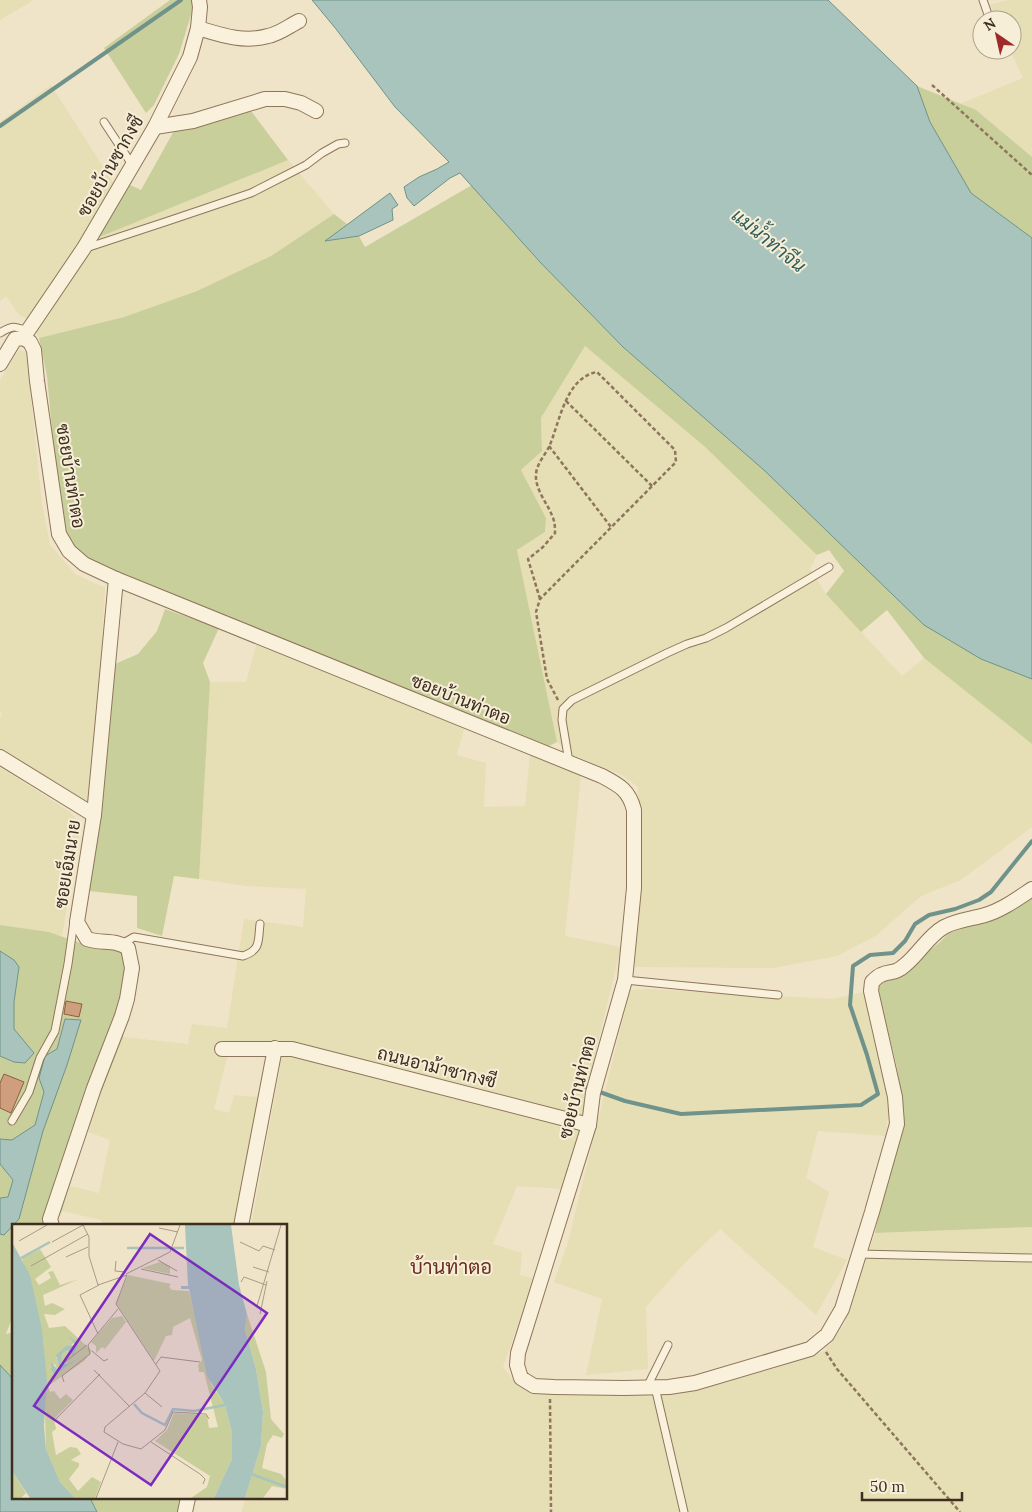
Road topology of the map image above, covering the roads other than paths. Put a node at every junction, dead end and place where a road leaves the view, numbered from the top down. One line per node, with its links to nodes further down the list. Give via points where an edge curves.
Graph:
1 (199, 0): 3 (street, ซอยบ้านซากงซี)
2 (299, 21): 3 (street, via 269,36 253,39 231,38)
3 (198, 28): 6 (street, ซอยบ้านซากงซี, via 190,57)
4 (316, 111): 6 (street, via 285,98 266,99 193,121)
5 (104, 122): 8 (lane)
6 (156, 127): 8 (street, ซอยบ้านซากงซี)
7 (345, 143): 9 (lane, via 251,193)
8 (133, 166): 9 (street, ซอยบ้านซากงซี)
9 (84, 248): 11 (street, ซอยบ้านซากงซี)
10 (0, 333): 11 (lane, via 15,327)
11 (25, 335): 12 (street, via 15,339); 14 (street, ซอยบ้านท่าตอ, via 34,350 59,534 69,552 84,564)
12 (0, 364)
13 (829, 567): 16 (lane, via 726,628 572,700 562,709)
14 (116, 579): 16 (street, ซอยบ้านท่าตอ); 17 (street, ซอยเอ็มนาย)
15 (0, 757): 17 (street)
16 (569, 762): 21 (street, ซอยบ้านท่าตอ, via 622,787 634,810 634,888)
17 (92, 813): 20 (street, ซอยเอ็มนาย, via 78,922 87,940); 25 (lane, via 55,1031 40,1058 29,1092)
18 (1032, 889): 29 (street, ซอยบ้านท่าตอ, via 1005,907 942,928 905,966 872,982 871,991 895,1096 897,1124)
19 (260, 924): 20 (lane, via 258,946 243,956 134,936)
20 (122, 944): 27 (street, via 128,948 132,968 127,999 50,1219)
21 (625, 980): 22 (lane); 26 (street, ซอยบ้านท่าตอ, via 593,1093)
22 (778, 995)
23 (275, 1048): 24 (street, ถนนอาม้าซากงซี); 26 (street, ถนนอาม้าซากงซี, via 292,1049); 28 (street)
24 (222, 1049)
25 (12, 1121)
26 (589, 1125): 32 (street, ซอยบ้านท่าตอ, via 517,1365 522,1378 534,1386)
27 (51, 1224)
28 (241, 1224)
29 (859, 1254): 30 (lane); 32 (street, ซอยบ้านท่าตอ, via 842,1309 827,1335 810,1349 696,1383)
30 (1032, 1258)
31 (668, 1345): 32 (lane)
32 (651, 1388): 33 (lane)
33 (684, 1512)

